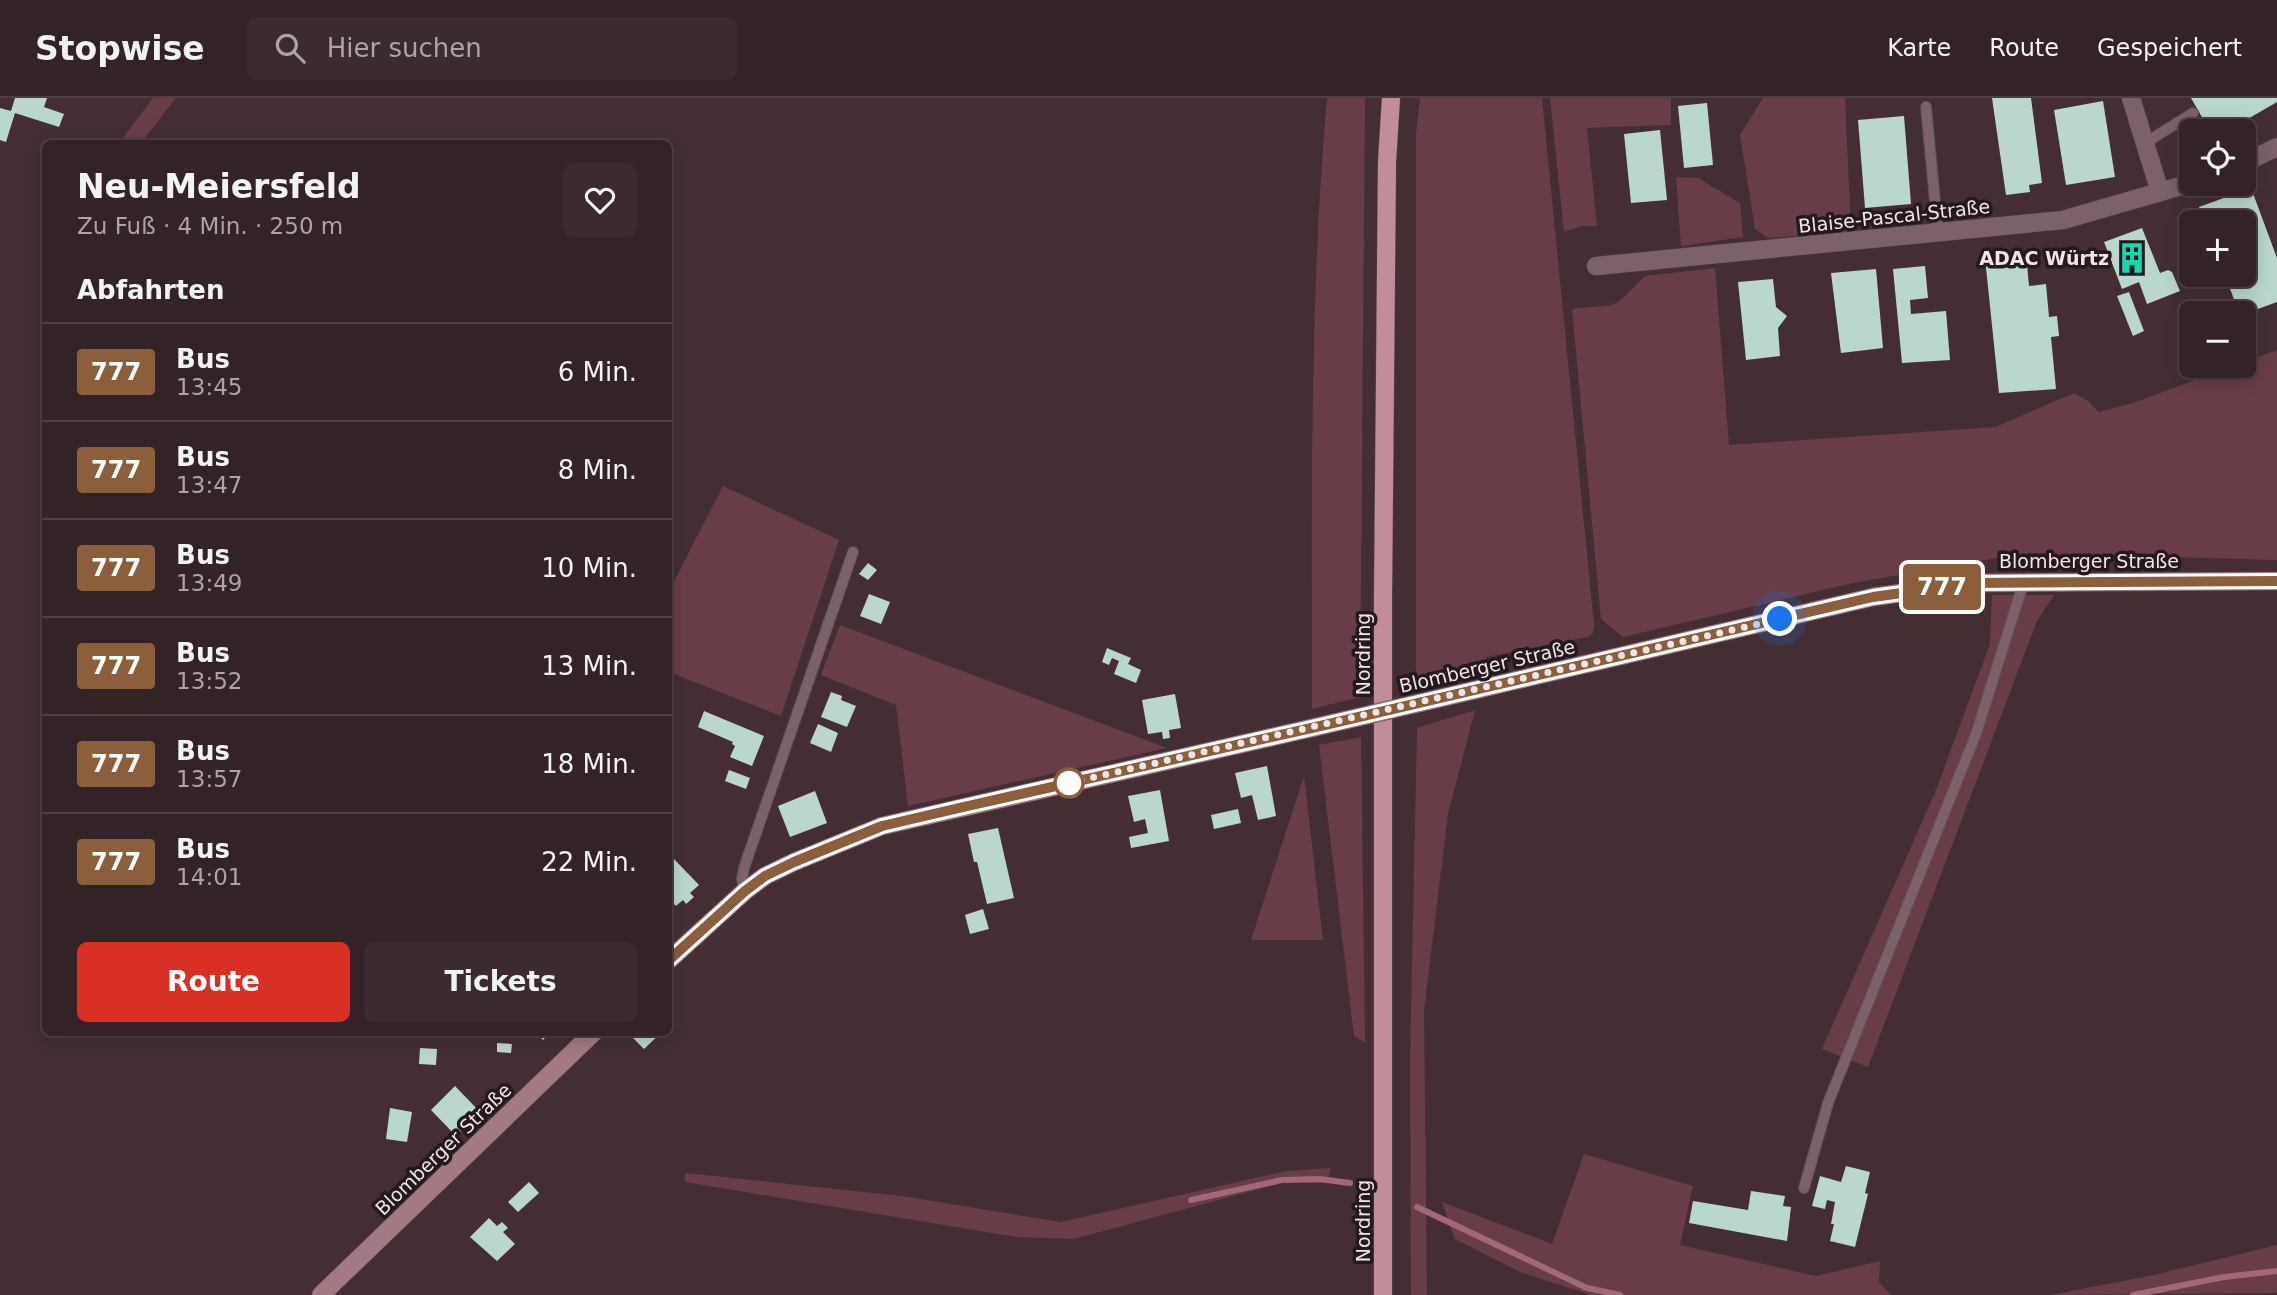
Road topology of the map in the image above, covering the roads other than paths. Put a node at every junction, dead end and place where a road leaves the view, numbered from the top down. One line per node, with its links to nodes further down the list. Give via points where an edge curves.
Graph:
1 (1391, 98): 20 (main road, Nordring, via 1383,598)
2 (2131, 98): 5 (street)
3 (1926, 107): 10 (lane)
4 (2193, 113): 5 (lane)
5 (2145, 143): 9 (street)
6 (2277, 147): 7 (street)
7 (2256, 157)
8 (2179, 186): 9 (street, Blaise-Pascal-Straße)
9 (2160, 192): 10 (street, Blaise-Pascal-Straße, via 2063,220)
10 (1938, 233): 11 (street, Blaise-Pascal-Straße)
11 (1595, 267)
12 (853, 552): 15 (lane, via 744,868)
13 (2024, 581): 14 (main road, Blomberger Straße); 15 (main road, Blomberger Straße, bridge, via 1873,597 882,826 794,862); 18 (lane, via 1976,734 1828,1103)
14 (2277, 581)
15 (745, 891): 16 (main road, Blomberger Straße)
16 (672, 957)
17 (590, 1036): 19 (main road, Blomberger Straße)
18 (1804, 1188)
19 (321, 1295)
20 (1383, 1295)

